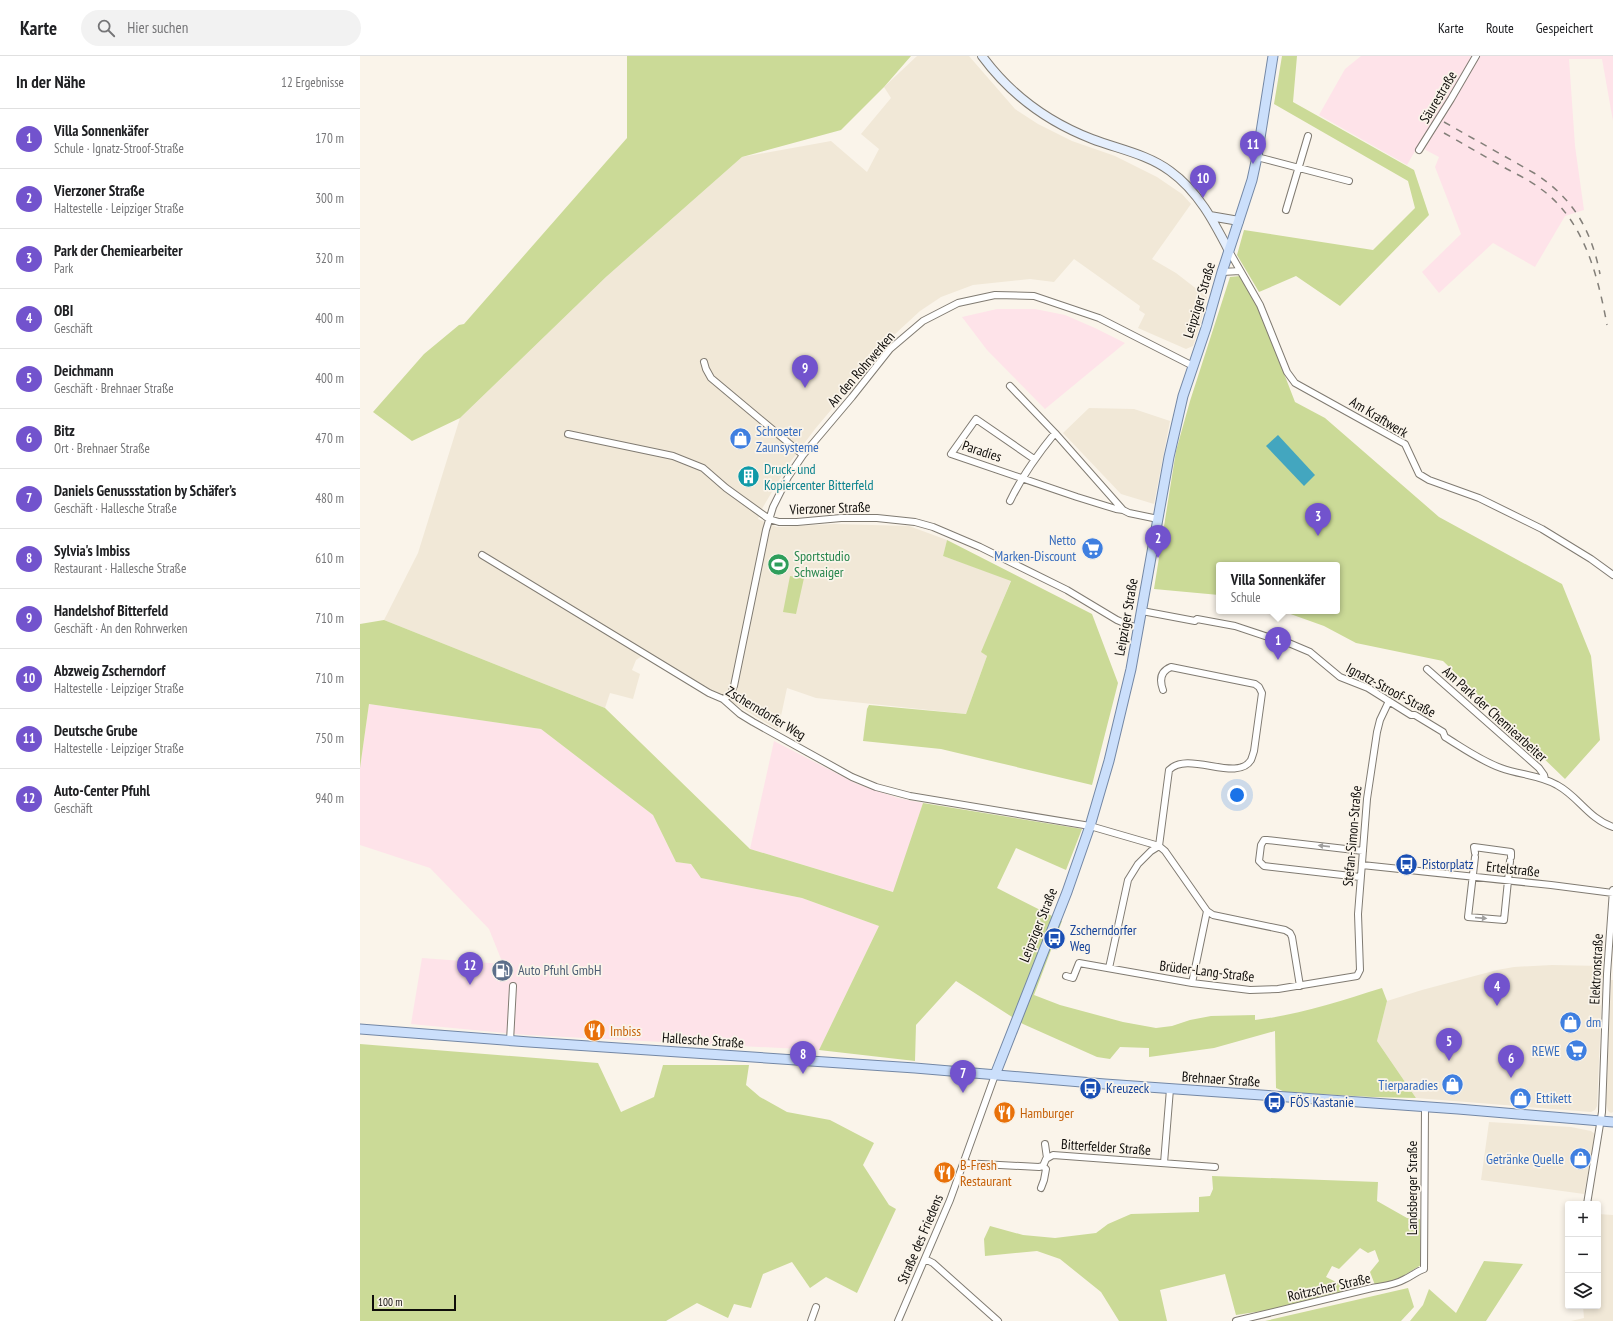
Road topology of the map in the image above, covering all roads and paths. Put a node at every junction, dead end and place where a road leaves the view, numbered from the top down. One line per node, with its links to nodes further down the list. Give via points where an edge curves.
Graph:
1 (982, 56): 10 (street, via 1010,88 1049,118 1093,139 1142,156 1171,171 1193,192)
2 (1273, 56): 6 (main road, Leipziger Straße)
3 (1476, 56): 5 (street, Säurestraße)
4 (1308, 136): 7 (street)
5 (1419, 150)
6 (1258, 156): 7 (street); 11 (main road, Leipziger Straße)
7 (1299, 168): 8 (street); 9 (street)
8 (1349, 181)
9 (1286, 210)
10 (1210, 216): 11 (street); 12 (street)
11 (1239, 221): 12 (main road, Leipziger Straße)
12 (1229, 251): 13 (street, Am Kraftwerk); 14 (main road, Leipziger Straße)
13 (1240, 271): 14 (street); 28 (street, Am Kraftwerk, via 1260,305 1287,372 1295,383 1405,444 1419,474 1479,498 1542,529)
14 (1222, 272): 16 (main road, Leipziger Straße)
15 (704, 362): 20 (street, via 715,383)
16 (1193, 366): 20 (street, An den Rohrwerken, via 1099,318 1034,296 995,295 958,303 923,321 890,348); 26 (main road, Leipziger Straße, via 1172,443)
17 (1010, 386): 18 (street)
18 (1054, 433): 21 (street); 24 (street)
19 (568, 434): 25 (street, Vierzoner Straße, via 673,456 703,468)
20 (803, 455): 25 (street, An den Rohrwerken, via 788,478)
21 (1034, 458): 22 (street); 22 (street, Paradies, via 976,419 951,454)
22 (1022, 478): 23 (street); 24 (street, Paradies)
23 (1010, 501)
24 (1123, 510): 26 (street, Paradies)
25 (769, 519): 30 (street, Vierzoner Straße, via 797,522 877,518 915,522 933,527 980,547 1067,590 1117,620); 33 (street, An den Rohrwerken, via 734,686 730,695)
26 (1158, 519): 29 (main road, Leipziger Straße)
27 (482, 555): 33 (street, Zscherndorfer Weg, via 709,693)
28 (1613, 575)
29 (1142, 611): 30 (main road, Leipziger Straße); 34 (street, Ignatz-Stroof-Straße, via 1235,626 1284,641 1310,652 1340,676 1368,688)
30 (1139, 628): 36 (main road, Leipziger Straße, via 1118,728)
31 (1427, 669): 35 (street, Am Park der Chemiearbeiter, via 1539,768)
32 (1164, 690): 38 (street, via 1160,683 1162,675 1171,667 1255,684 1262,693 1254,751 1247,764 1233,768 1183,763 1169,770)
33 (723, 699): 36 (street, Zscherndorfer Weg, via 753,722 852,777 876,787 910,796)
34 (1389, 701): 35 (street, Ignatz-Stroof-Straße, via 1443,732 1445,737 1490,764); 39 (street, Stefan-Simon-Straße, via 1377,732 1367,798)
35 (1545, 779): 37 (street, Ignatz-Stroof-Straße, via 1565,790 1596,819)
36 (1090, 826): 38 (street, Zscherndorfer Weg); 55 (main road, Leipziger Straße, via 1067,892)
37 (1613, 827)
38 (1159, 846): 46 (street); 47 (street, via 1138,864 1128,880)
39 (1363, 851): 40 (street, Stefan-Simon-Straße); 42 (street, one-way to 42, via 1264,840 1259,861 1264,866)
40 (1362, 865): 41 (street, Ertelstraße); 42 (street, Stefan-Simon-Straße)
41 (1473, 876): 43 (street, Ertelstraße); 43 (street, via 1474,847 1511,852); 43 (street, one-way to 43, via 1468,917 1504,920)
42 (1360, 877): 49 (street, Stefan-Simon-Straße, via 1360,970)
43 (1508, 881): 45 (street, Ertelstraße)
44 (1613, 890): 45 (street, Elektronstraße)
45 (1613, 893): 58 (street, Elektronstraße)
46 (1207, 912): 50 (street); 52 (street, via 1290,933)
47 (1109, 968): 48 (street, Brüder-Lang-Straße, via 1079,963 1073,978); 50 (street, Brüder-Lang-Straße)
48 (1066, 976)
49 (1357, 976): 52 (street, Brüder-Lang-Straße)
50 (1192, 983): 52 (street, Brüder-Lang-Straße, via 1270,990)
51 (513, 986): 54 (street)
52 (1300, 986)
53 (360, 1029): 54 (main road, Hallesche Straße)
54 (510, 1041): 55 (main road, Hallesche Straße)
55 (995, 1075): 56 (main road, Brehnaer Straße); 62 (street, Straße des Friedens)
56 (1170, 1089): 57 (main road, Brehnaer Straße); 63 (street)
57 (1425, 1107): 58 (main road, Brehnaer Straße); 69 (street, Landsberger Straße)
58 (1600, 1121): 59 (main road, Brehnaer Straße); 67 (street, Elektronstraße)
59 (1613, 1122)
60 (1045, 1144): 61 (street, Bitterfelder Straße)
61 (1047, 1158): 63 (street, Bitterfelder Straße, via 1053,1155); 64 (street, Bitterfelder Straße)
62 (963, 1163): 64 (street); 68 (street, Straße des Friedens)
63 (1164, 1164): 65 (street, Bitterfelder Straße)
64 (1043, 1166): 66 (street, Bitterfelder Straße, via 1046,1169)
65 (1215, 1167)
66 (1041, 1188)
67 (1587, 1201)
68 (925, 1259): 72 (street, Straße des Friedens); 73 (street, via 933,1263)
69 (1424, 1269): 74 (street, Roitzscher Straße, via 1394,1284)
70 (816, 1307): 71 (street)
71 (811, 1321)
72 (898, 1321)
73 (998, 1321)
74 (1236, 1321)

